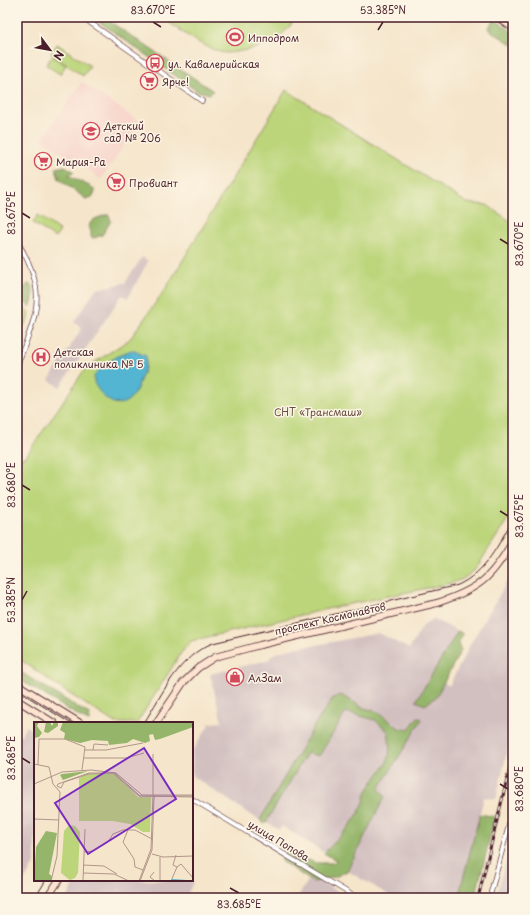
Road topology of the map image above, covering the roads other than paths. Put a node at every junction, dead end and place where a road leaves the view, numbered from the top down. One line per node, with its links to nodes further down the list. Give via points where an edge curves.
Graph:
1 (82, 17): 4 (street)
2 (497, 17): 3 (main road)
3 (513, 28)
4 (202, 101)
5 (17, 241): 6 (street, via 33,272 37,286 37,308)
6 (17, 366)
7 (513, 541): 12 (main road, проспект Космонавтов, via 488,578 461,594 437,603 215,657 198,668 183,683)
8 (17, 684): 11 (main road)
9 (17, 700): 10 (main road)
10 (52, 722)
11 (78, 722)
12 (157, 722)
13 (193, 800): 18 (street, улица Попова)
14 (513, 810): 16 (street)
15 (57, 881): 17 (main road)
16 (491, 892)
17 (47, 898)
18 (356, 898)

